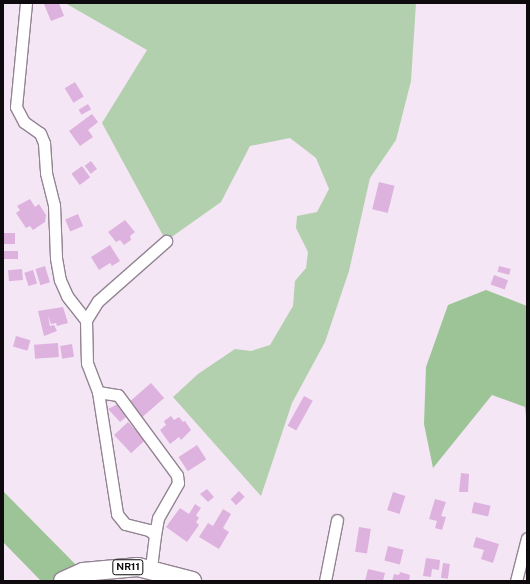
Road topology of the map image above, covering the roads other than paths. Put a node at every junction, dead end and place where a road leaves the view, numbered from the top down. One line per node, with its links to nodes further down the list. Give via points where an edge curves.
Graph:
1 (26, 3): 3 (street, via 16,107 24,122 40,134 44,143 46,173 54,205 56,258 60,280 67,296)
2 (166, 241): 3 (street, via 98,301)
3 (86, 320): 4 (street, via 87,363)
4 (98, 392): 6 (street, via 117,514 125,524 149,530); 6 (street, via 118,395 177,474 178,483 158,518)
5 (337, 520): 11 (street)
6 (155, 536): 8 (street)
7 (527, 538): 12 (street)
8 (152, 568): 9 (highway, NR11, via 138,566 84,572); 10 (highway, NR11)
9 (63, 581)
10 (192, 581)
11 (325, 581)
12 (516, 581)

